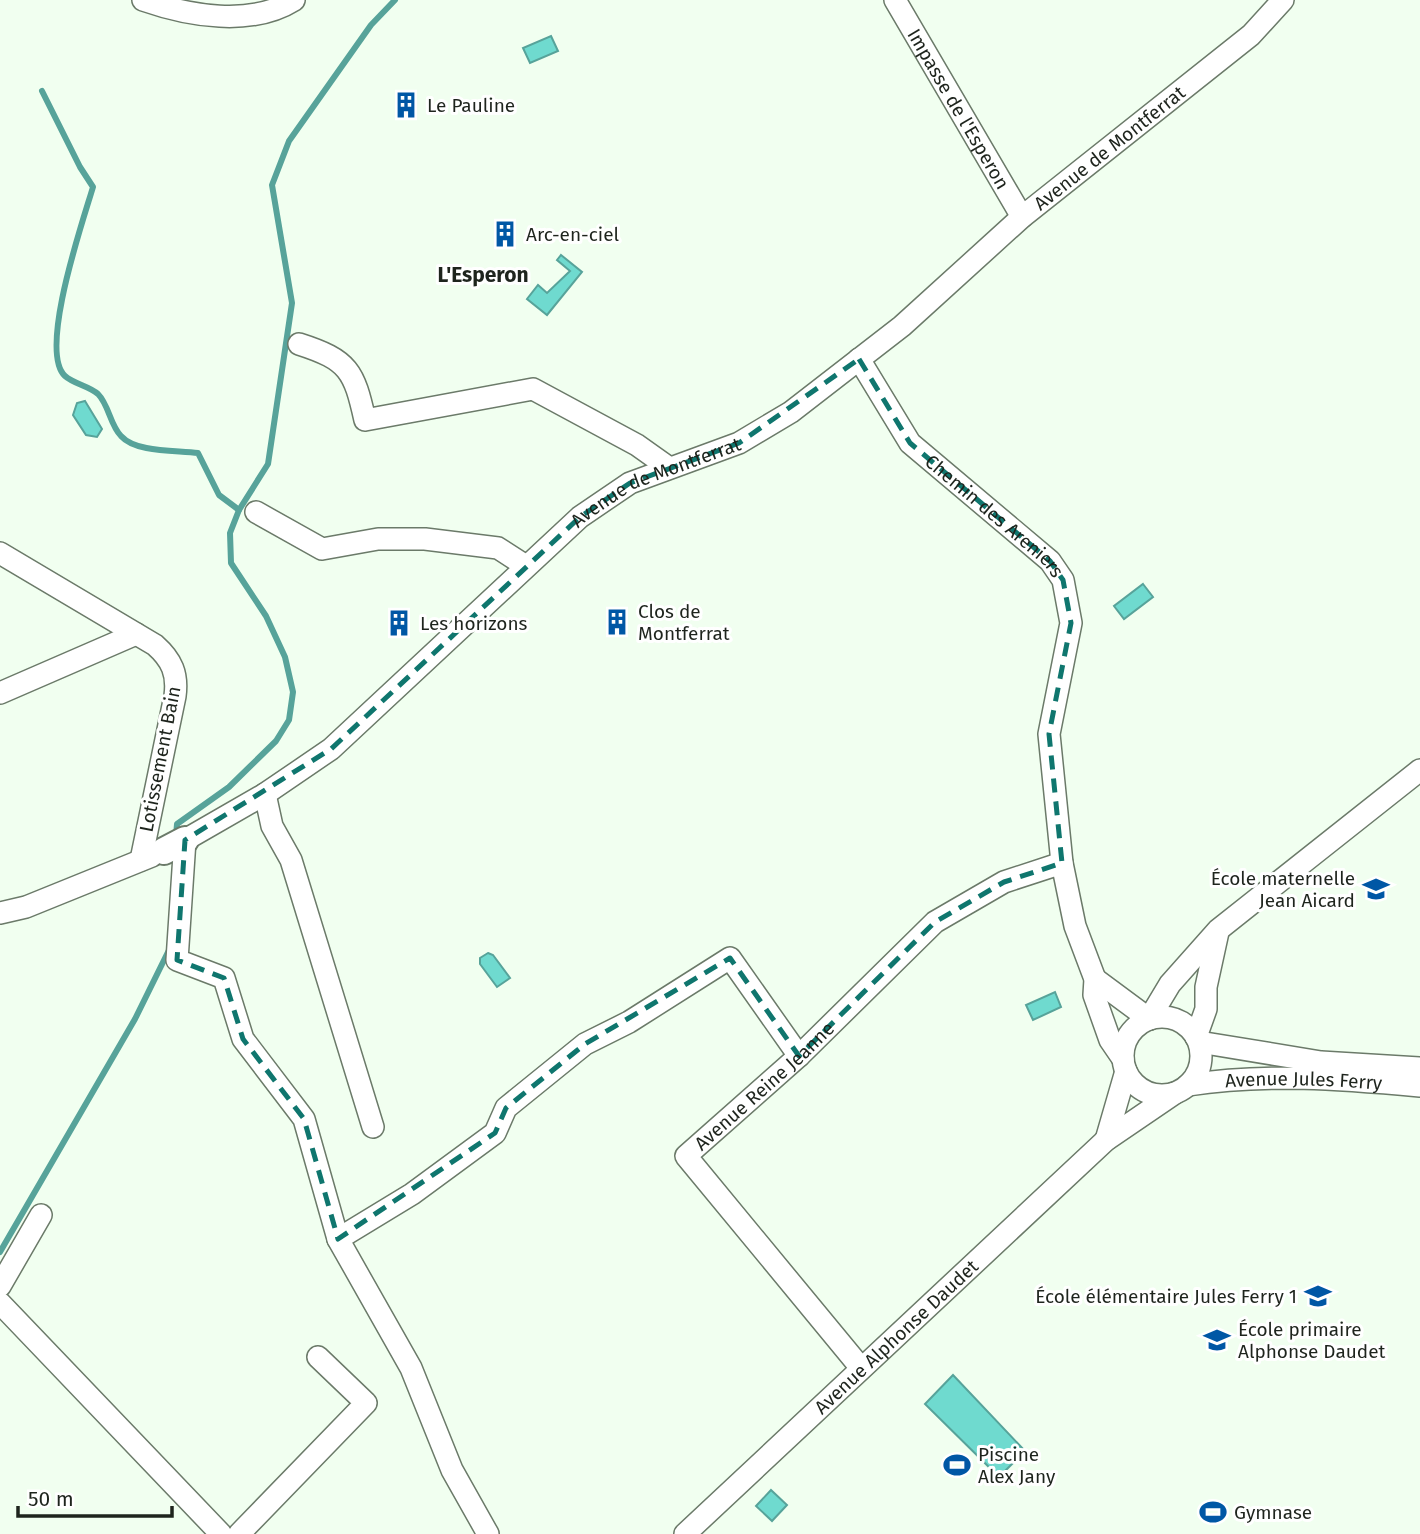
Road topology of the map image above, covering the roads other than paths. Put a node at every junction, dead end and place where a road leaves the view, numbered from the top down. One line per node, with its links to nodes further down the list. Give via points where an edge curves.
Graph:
1 (294, 0): 4 (street, via 250,15 209,16)
2 (895, 0): 5 (street, Impasse de l'Esperon)
3 (1283, 0): 5 (street, Avenue de Montferrat, via 1251,35)
4 (152, 2)
5 (1022, 217): 7 (street, Avenue de Montferrat)
6 (299, 344): 8 (street, via 327,353 356,379 365,420 533,388)
7 (859, 359): 8 (street, Avenue de Montferrat, via 791,412 739,443); 17 (street, Chemin des Areniers, via 910,443 1050,561 1063,580 1071,623 1049,734)
8 (668, 467): 11 (street, Avenue de Montferrat, via 622,488 580,517)
9 (256, 512): 11 (street, via 322,549 425,538 498,548)
10 (0, 553): 12 (street, Lotissement Bain)
11 (526, 566): 15 (street, Avenue de Montferrat, via 331,749)
12 (136, 634): 13 (street); 16 (street, Lotissement Bain, via 167,655 177,682)
13 (0, 693)
14 (1420, 770): 19 (street)
15 (265, 794): 16 (street, Avenue de Montferrat); 30 (street, via 272,826 291,860)
16 (168, 848): 18 (street, Avenue de Montferrat, via 26,907); 33 (street, Lotissement Bain, via 177,960 224,978 243,1039 304,1119)
17 (1062, 863): 20 (street, Chemin des Areniers, via 1075,926); 25 (street, Avenue Reine Jeanne, via 1004,882 935,922)
18 (0, 913)
19 (1218, 930): 21 (street); 22 (street, via 1170,984)
20 (1095, 979): 22 (street); 26 (street, Chemin des Areniers, via 1094,995 1110,1040)
21 (1206, 1009): 23 (street); 24 (street, Avenue Jules Ferry)
22 (1149, 1019): 23 (street, via 1176,1020); 26 (street, via 1130,1035)
23 (1197, 1040): 24 (street, Avenue Jules Ferry); 29 (street, via 1201,1059 1197,1073)
24 (1233, 1046): 27 (street, Avenue Jules Ferry, via 1321,1062)
25 (799, 1056): 33 (street, via 730,958 629,1022 585,1044 506,1108 495,1133 412,1194); 37 (street, Avenue Reine Jeanne, via 686,1156)
26 (1125, 1065): 29 (street, via 1134,1083 1146,1092 1161,1095); 31 (street)
27 (1420, 1069)
28 (1420, 1086): 29 (street, Avenue Jules Ferry, via 1308,1076 1228,1079)
29 (1182, 1089): 31 (street, Avenue Alphonse Daudet)
30 (373, 1127)
31 (1106, 1140): 37 (street, Avenue Alphonse Daudet)
32 (41, 1216): 34 (street)
33 (338, 1239): 40 (street, via 411,1368 452,1470)
34 (0, 1286)
35 (0, 1303): 38 (street)
36 (318, 1357): 39 (street, via 366,1403)
37 (861, 1367): 41 (street, Avenue Alphonse Daudet)
38 (221, 1534)
39 (239, 1534)
40 (488, 1534)
41 (685, 1534)

